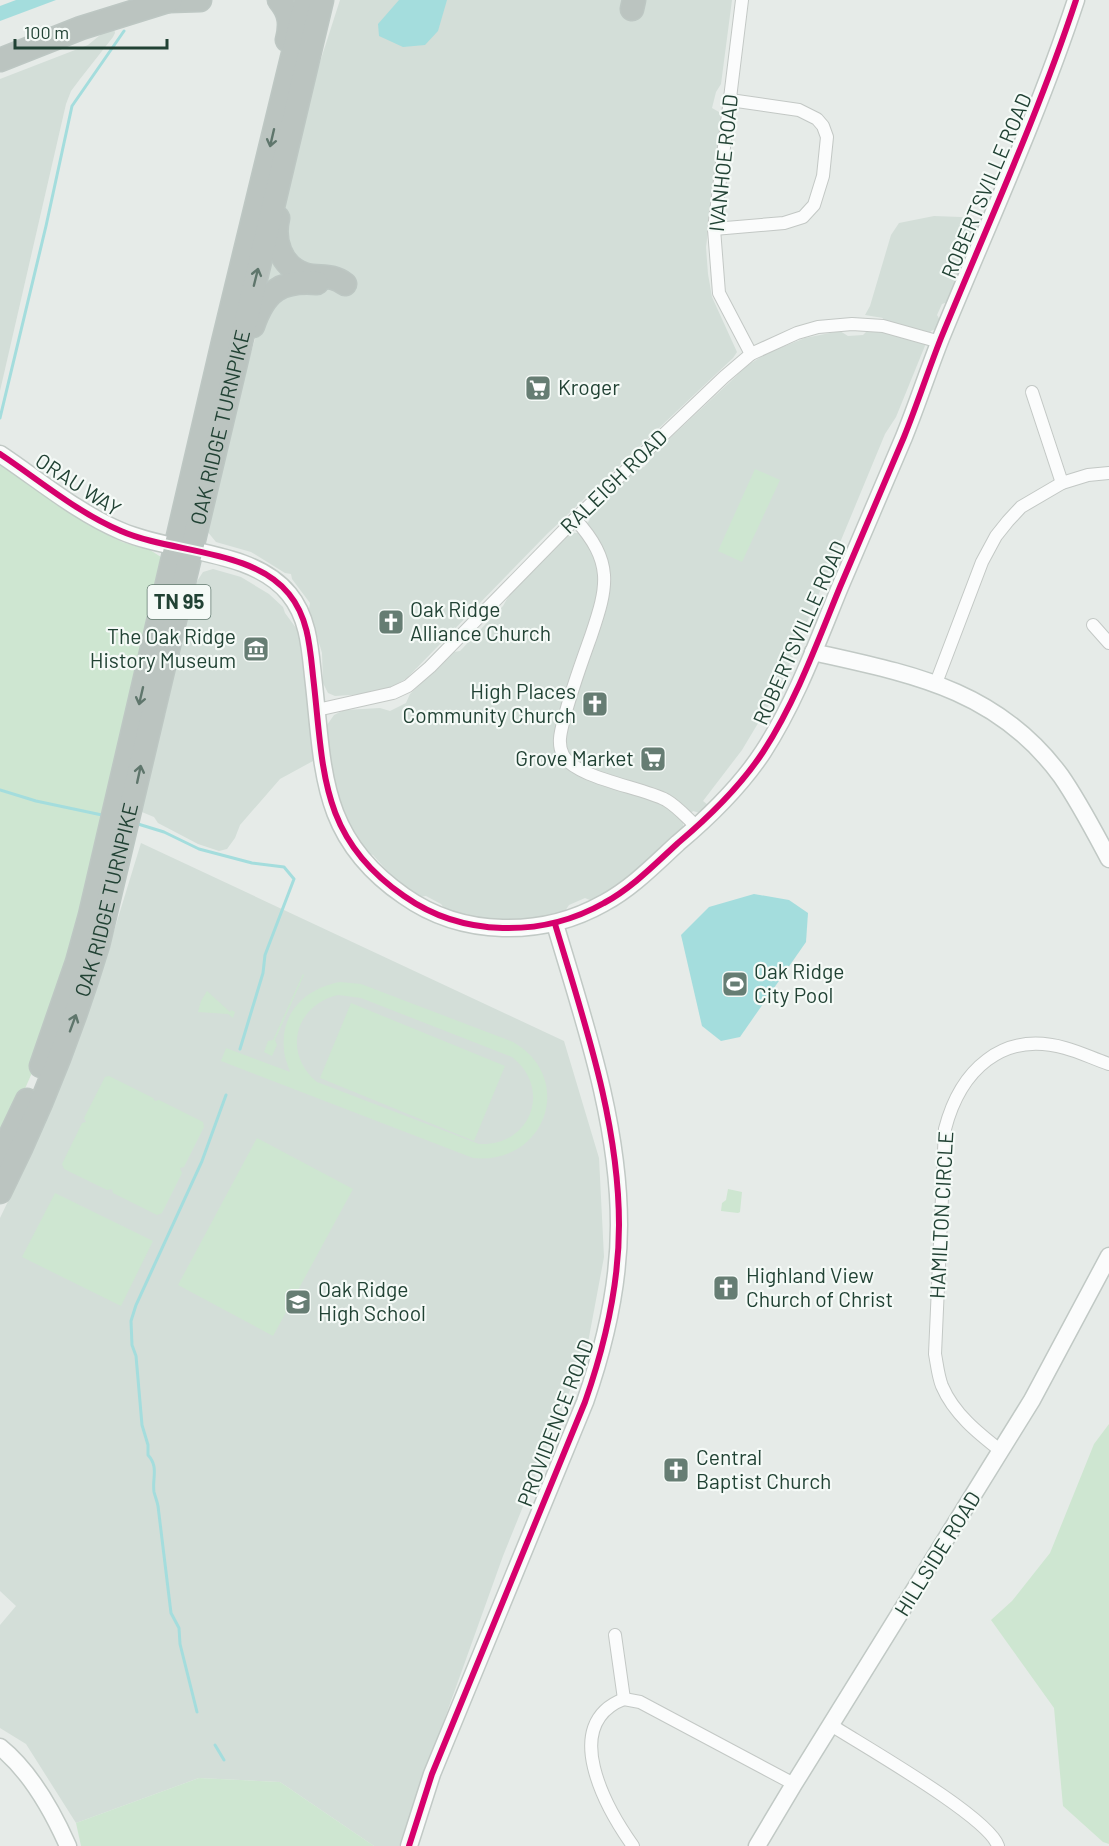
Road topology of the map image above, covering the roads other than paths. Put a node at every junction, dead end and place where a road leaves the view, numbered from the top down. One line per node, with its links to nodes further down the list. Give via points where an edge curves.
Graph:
1 (124, 0): 10 (highway)
2 (170, 0): 3 (highway); 11 (highway, via 81,28)
3 (200, 0)
4 (279, 0): 13 (highway, via 291,26 280,71)
5 (306, 0): 13 (highway, OAK RIDGE TURNPIKE / TN 95)
6 (322, 0): 14 (highway, OAK RIDGE TURNPIKE / TN 95)
7 (334, 0): 14 (highway)
8 (742, 0): 12 (street, IVANHOE ROAD)
9 (1077, 0): 16 (street, ROBERTSVILLE ROAD, via 1053,70)
10 (0, 44)
11 (0, 60)
12 (730, 100): 15 (street, IVANHOE ROAD); 15 (street, via 799,110 817,119 827,137 823,176 814,205 803,216 784,223)
13 (279, 110): 24 (highway, OAK RIDGE TURNPIKE / TN 95, one-way to 24)
14 (291, 130): 19 (highway, OAK RIDGE TURNPIKE / TN 95, one-way to 14); 19 (highway, via 276,241 286,260 298,271 336,278 345,284 294,282 279,288 265,301 257,313 239,380)
15 (714, 229): 17 (street, IVANHOE ROAD, via 719,293)
16 (940, 342): 17 (street, RALEIGH ROAD, via 883,326 852,324 797,333); 27 (street, ROBERTSVILLE ROAD)
17 (751, 354): 23 (street, RALEIGH ROAD)
18 (1032, 392): 22 (street)
19 (219, 433): 24 (highway, OAK RIDGE TURNPIKE / TN 95)
20 (0, 454): 24 (street, ORAU WAY, via 114,528)
21 (1109, 473): 22 (street)
22 (1062, 483): 28 (street, via 1021,507 989,548)
23 (575, 519): 29 (street, RALEIGH ROAD, via 408,686); 30 (street, via 591,536 598,551 605,591 568,704 559,739 563,754 574,768 664,799)
24 (184, 549): 29 (street, ROBERTSVILLE ROAD, via 252,567 292,597 309,636); 34 (highway, OAK RIDGE TURNPIKE / TN 95, one-way to 34, via 77,962 43,1060); 35 (highway, OAK RIDGE TURNPIKE / TN 95, one-way to 24, via 58,1066 95,955)
25 (1093, 625): 26 (street)
26 (1109, 643)
27 (813, 652): 28 (street); 30 (street, ROBERTSVILLE ROAD, via 791,704 762,753 732,792)
28 (936, 683): 31 (street, via 996,714 1035,746 1064,780)
29 (317, 710): 32 (street, ROBERTSVILLE ROAD, via 323,772 338,822 354,849 386,883 416,904 456,921 499,929)
30 (697, 826): 32 (street, ROBERTSVILLE ROAD, via 607,902)
31 (1109, 859)
32 (555, 924): 44 (street, PROVIDENCE ROAD, via 587,1030 612,1145 619,1226 614,1294 601,1357 585,1402 432,1774)
33 (1109, 1064): 37 (street, HAMILTON CIRCLE, via 1063,1047 1016,1046 971,1073 950,1110 945,1129 935,1354 941,1385 957,1412)
34 (0, 1157)
35 (0, 1192)
36 (1109, 1256): 37 (street, HILLSIDE ROAD, via 1056,1358)
37 (1001, 1450): 40 (street, HILLSIDE ROAD)
38 (615, 1635): 39 (street)
39 (624, 1699): 42 (street, via 640,1701); 45 (street, via 611,1703 602,1713 590,1742 593,1767 602,1790)
40 (831, 1725): 42 (street, HILLSIDE ROAD); 47 (street, via 974,1818)
41 (2, 1752): 43 (street, via 28,1777 53,1812)
42 (794, 1784): 46 (street, HILLSIDE ROAD)
43 (68, 1846)
44 (409, 1846)
45 (633, 1846)
46 (757, 1846)
47 (998, 1846)

